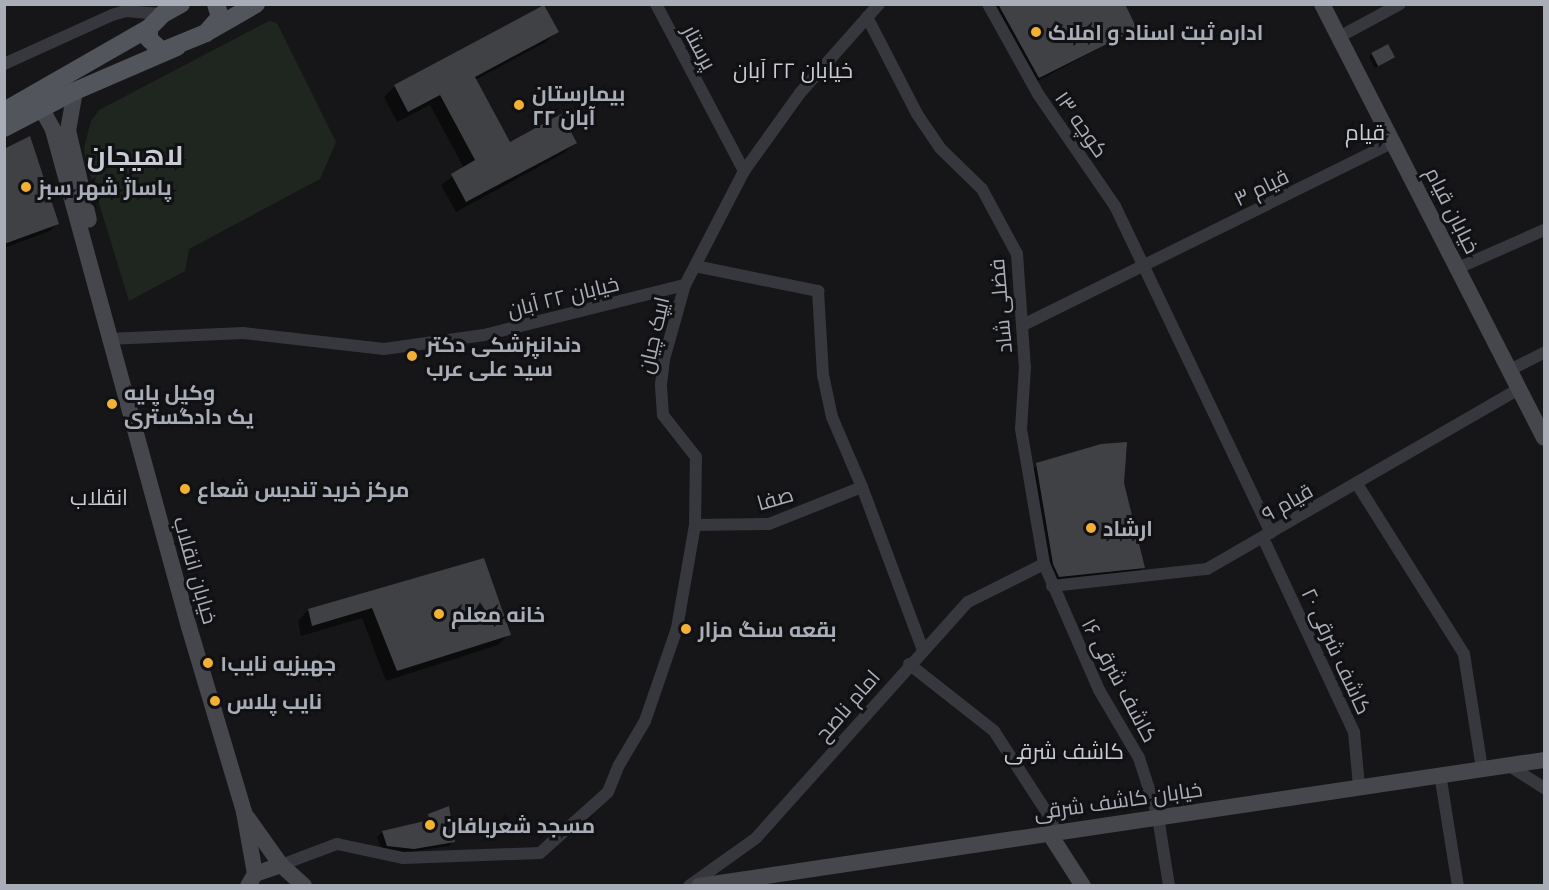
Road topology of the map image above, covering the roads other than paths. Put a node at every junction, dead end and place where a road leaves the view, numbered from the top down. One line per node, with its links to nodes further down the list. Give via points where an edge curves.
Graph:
1 (216, 4): 11 (main road, via 220,17)
2 (256, 4): 11 (main road)
3 (656, 4): 20 (street, پرستار)
4 (879, 4): 9 (street)
5 (988, 4): 22 (street, کوچه ۱۳, via 1038,94 1115,206)
6 (1322, 4): 12 (main road, خیابان قیام)
7 (1400, 4): 12 (street)
8 (173, 8): 10 (main road); 14 (street, via 126,10)
9 (867, 17): 20 (street, via 800,93); 26 (street, فضلی شاد, via 917,114 940,148 982,189 1014,247)
10 (149, 28): 13 (main road, via 154,46 162,51); 16 (main road)
11 (207, 33): 13 (main road)
12 (1339, 37): 19 (main road, خیابان قیام)
13 (177, 48): 15 (main road)
14 (4, 64)
15 (75, 91): 16 (main road); 27 (main road, خیابان انقلاب, via 68,130 111,316)
16 (37, 102): 17 (main road); 18 (main road); 27 (main road, خیابان انقلاب, via 53,130)
17 (4, 111)
18 (4, 128)
19 (1393, 142): 22 (street, قیام ۳); 24 (main road, خیابان قیام)
20 (744, 171): 23 (street)
21 (1545, 230): 24 (street)
22 (1145, 266): 26 (street, قیام ۳); 35 (street, کوچه ۱۳)
23 (694, 267): 25 (street); 33 (street, via 818,291 823,375 832,417)
24 (1458, 268): 29 (main road, خیابان قیام)
25 (685, 285): 27 (street, خیابان ۲۲ آبان, via 484,335 384,349 243,333); 34 (street, ایپک چیان, via 661,384 663,415 696,457)
26 (1023, 325): 36 (street, فضلی شاد, via 1021,429)
27 (108, 339): 46 (main road, خیابان انقلاب)
28 (1545, 353): 29 (street)
29 (1510, 370): 30 (main road, خیابان قیام)
30 (1520, 388): 31 (main road, خیابان قیام); 32 (street, قیام ۹)
31 (1545, 437)
32 (1357, 484): 35 (street, قیام ۹); 42 (street, via 1464,654)
33 (862, 487): 34 (street, صفا, via 769,524); 38 (street)
34 (695, 525): 50 (street, ایپک چیان, via 677,628 645,721 608,792 540,853 403,858 337,844)
35 (1267, 536): 37 (street, قیام ۹, via 1208,569); 44 (street, کاشف شرقی ۲۰, via 1354,732)
36 (1044, 564): 37 (street, کاشف شرقی ۱۶); 38 (street, امام ناصح, via 968,602)
37 (1052, 586): 47 (street, کاشف شرقی ۱۶, via 1099,690 1139,758)
38 (922, 650): 39 (street, امام ناصح)
39 (909, 664): 48 (street, via 994,731); 54 (street, امام ناصح, via 756,838)
40 (1545, 760): 41 (main road, خیابان کاشف شرقی)
41 (1508, 765): 42 (main road, خیابان کاشف شرقی); 45 (street)
42 (1482, 769): 43 (main road, خیابان کاشف شرقی)
43 (1440, 774): 44 (main road, خیابان کاشف شرقی); 57 (street)
44 (1359, 786): 47 (main road, خیابان کاشف شرقی)
45 (1545, 788)
46 (244, 812): 50 (main road); 51 (main road)
47 (1158, 816): 48 (main road, خیابان کاشف شرقی); 52 (street, کاشف شرقی ۱۶)
48 (1061, 831): 49 (main road); 49 (main road); 55 (main road, خیابان کاشف شرقی)
49 (1066, 858): 56 (main road)
50 (281, 865): 51 (main road); 53 (main road)
51 (252, 880)
52 (1169, 884)
53 (304, 885)
54 (689, 885)
55 (699, 885)
56 (1083, 885)
57 (1458, 885)

